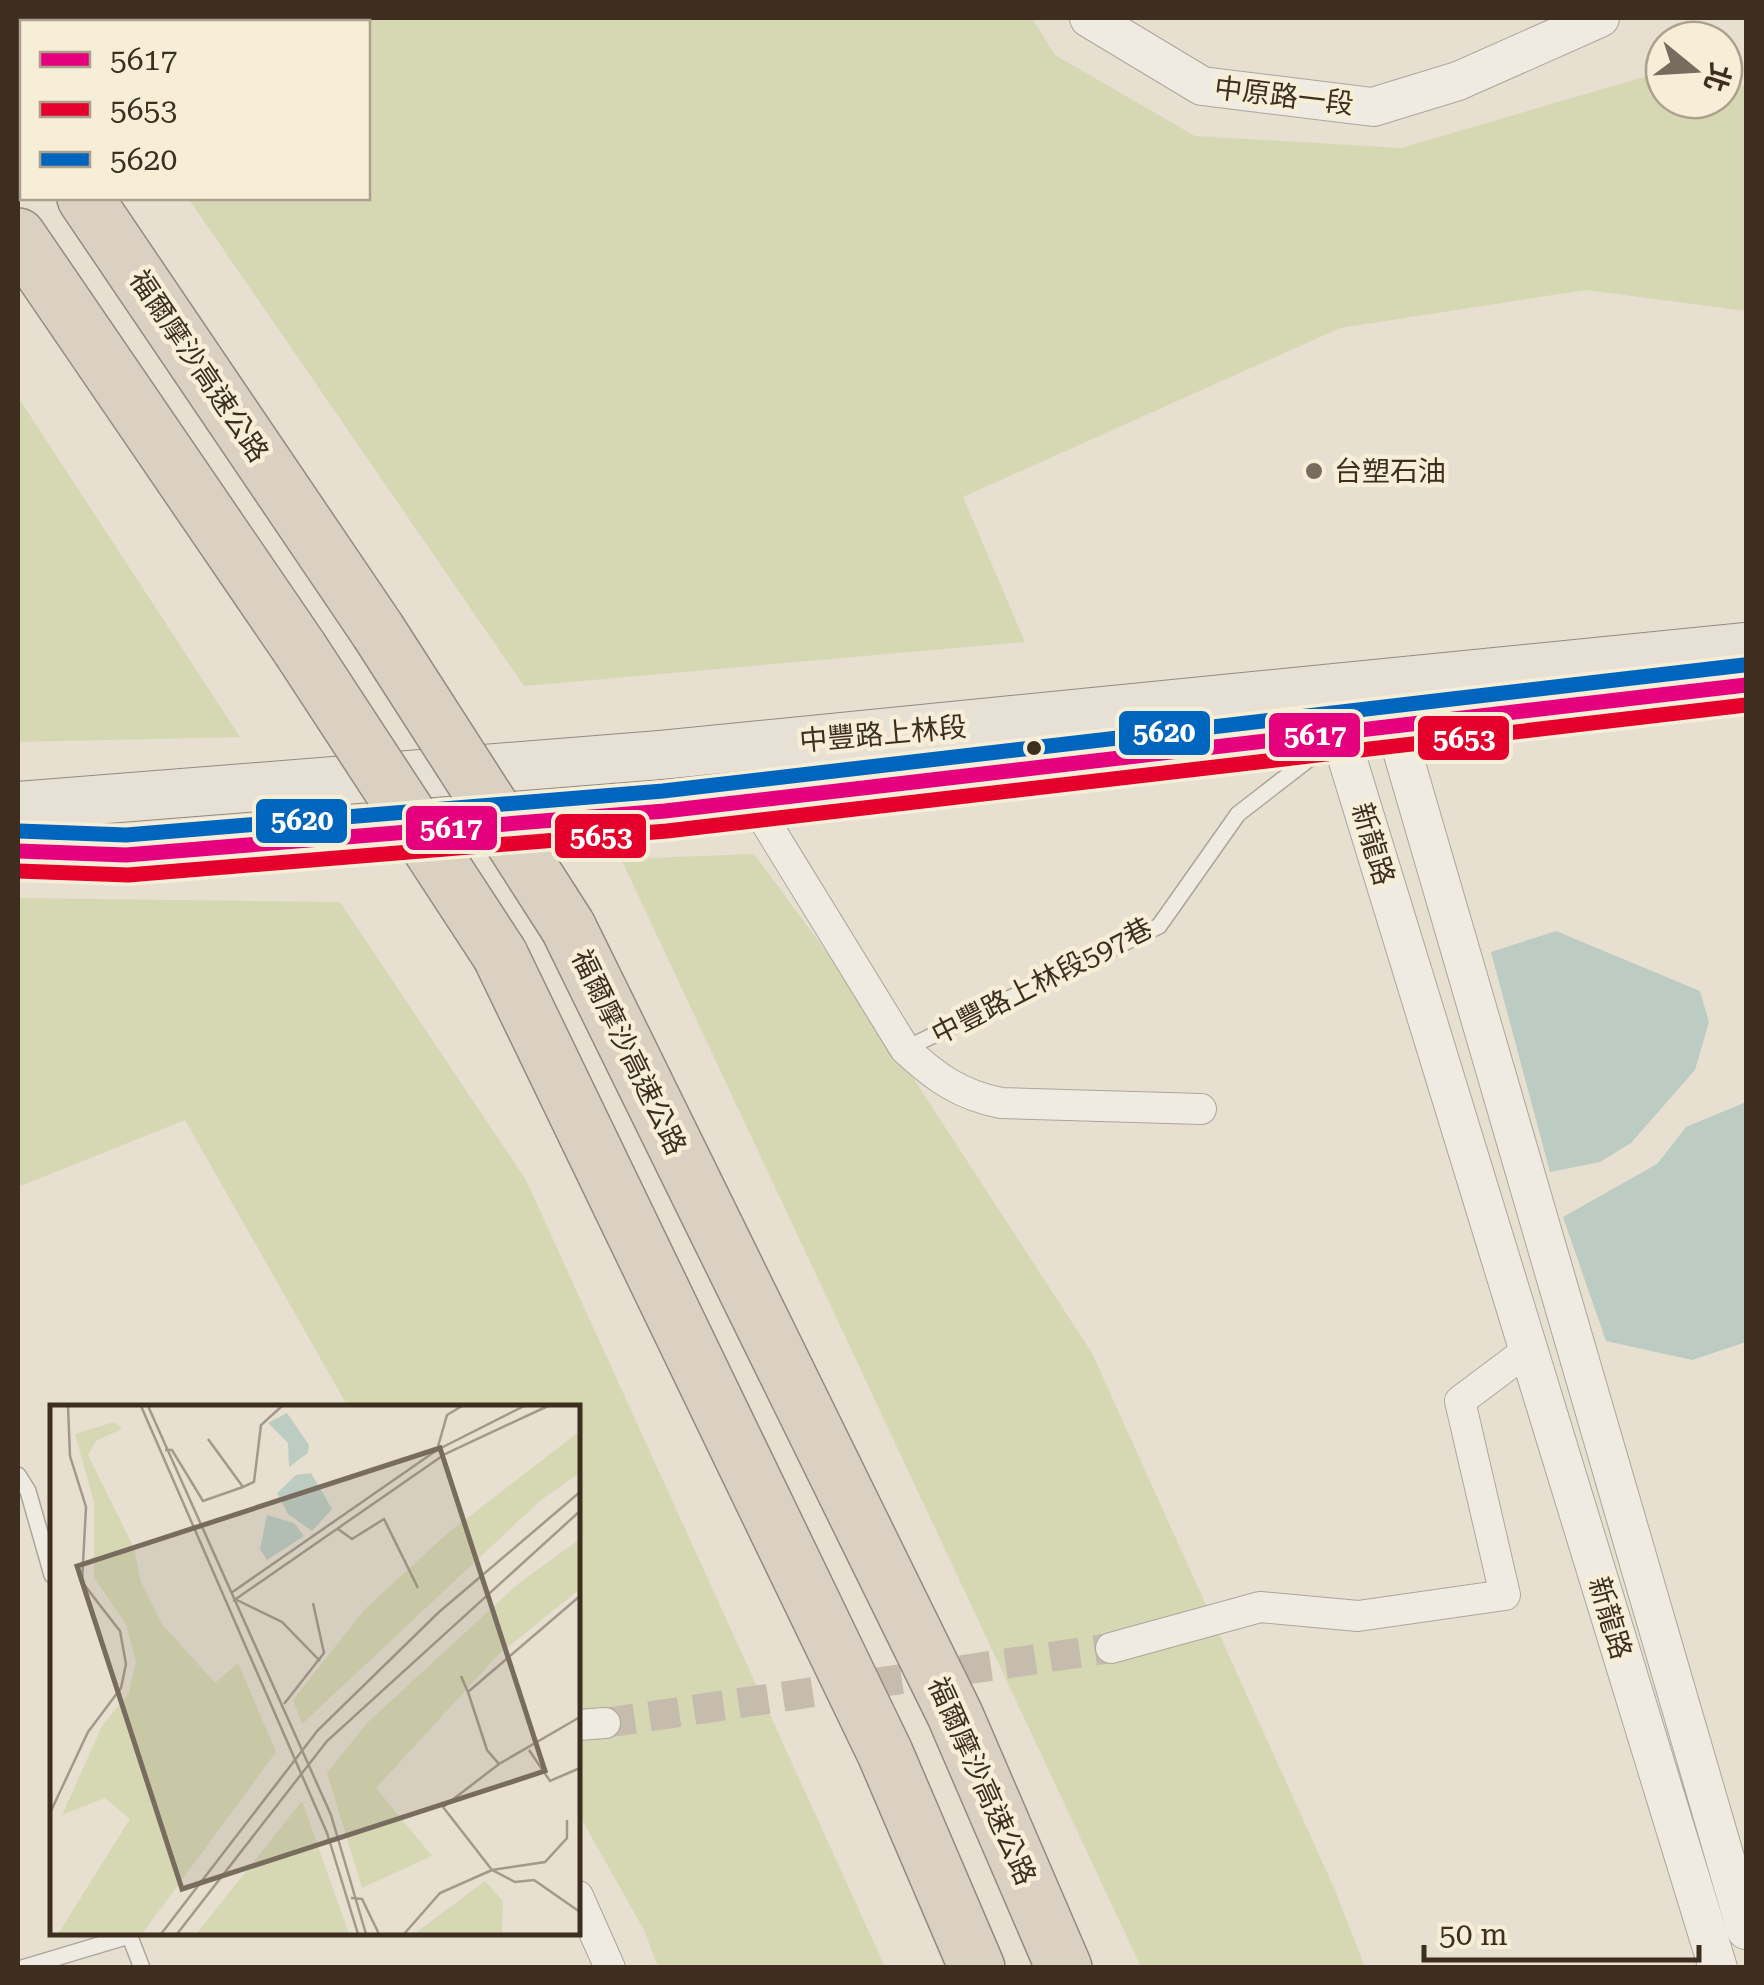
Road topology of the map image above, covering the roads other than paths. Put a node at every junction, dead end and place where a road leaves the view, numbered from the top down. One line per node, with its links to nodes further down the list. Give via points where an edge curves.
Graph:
1 (1089, 18): 2 (street, 中原路一段, via 1202,86 1373,107 1458,81)
2 (1600, 18)
3 (86, 200): 26 (highway, 福爾摩沙高速公路, bridge, via 378,631 568,928 955,1715)
4 (18, 236): 25 (highway, bridge, via 500,955 885,1753)
5 (1746, 647): 7 (main road, 中豐路上林段)
6 (1746, 685): 8 (main road, 中豐路上林段)
7 (1342, 713): 8 (main road, 中豐路上林段); 9 (main road, 中豐路上林段); 10 (main road, 中豐路上林段); 12 (lane, 中豐路上林段597巷, via 1238,814 1159,926); 14 (street, 新龍路)
8 (1394, 723): 19 (street, 新龍路)
9 (752, 800): 11 (main road, 中豐路上林段, via 126,855); 12 (street)
10 (18, 806)
11 (18, 852)
12 (904, 1050): 13 (street, via 938,1080 1001,1103)
13 (1201, 1109)
14 (1528, 1350): 17 (street, via 1460,1401 1505,1595 1358,1616 1260,1607); 27 (street, 新龍路)
15 (18, 1475): 16 (lane)
16 (50, 1568)
17 (1111, 1648)
18 (580, 1900): 24 (street)
19 (1746, 1930)
20 (126, 1935): 22 (lane)
21 (129, 1935): 23 (lane)
22 (22, 1968)
23 (142, 1968)
24 (610, 1968)
25 (977, 1968)
26 (1064, 1968)
27 (1718, 1968)

